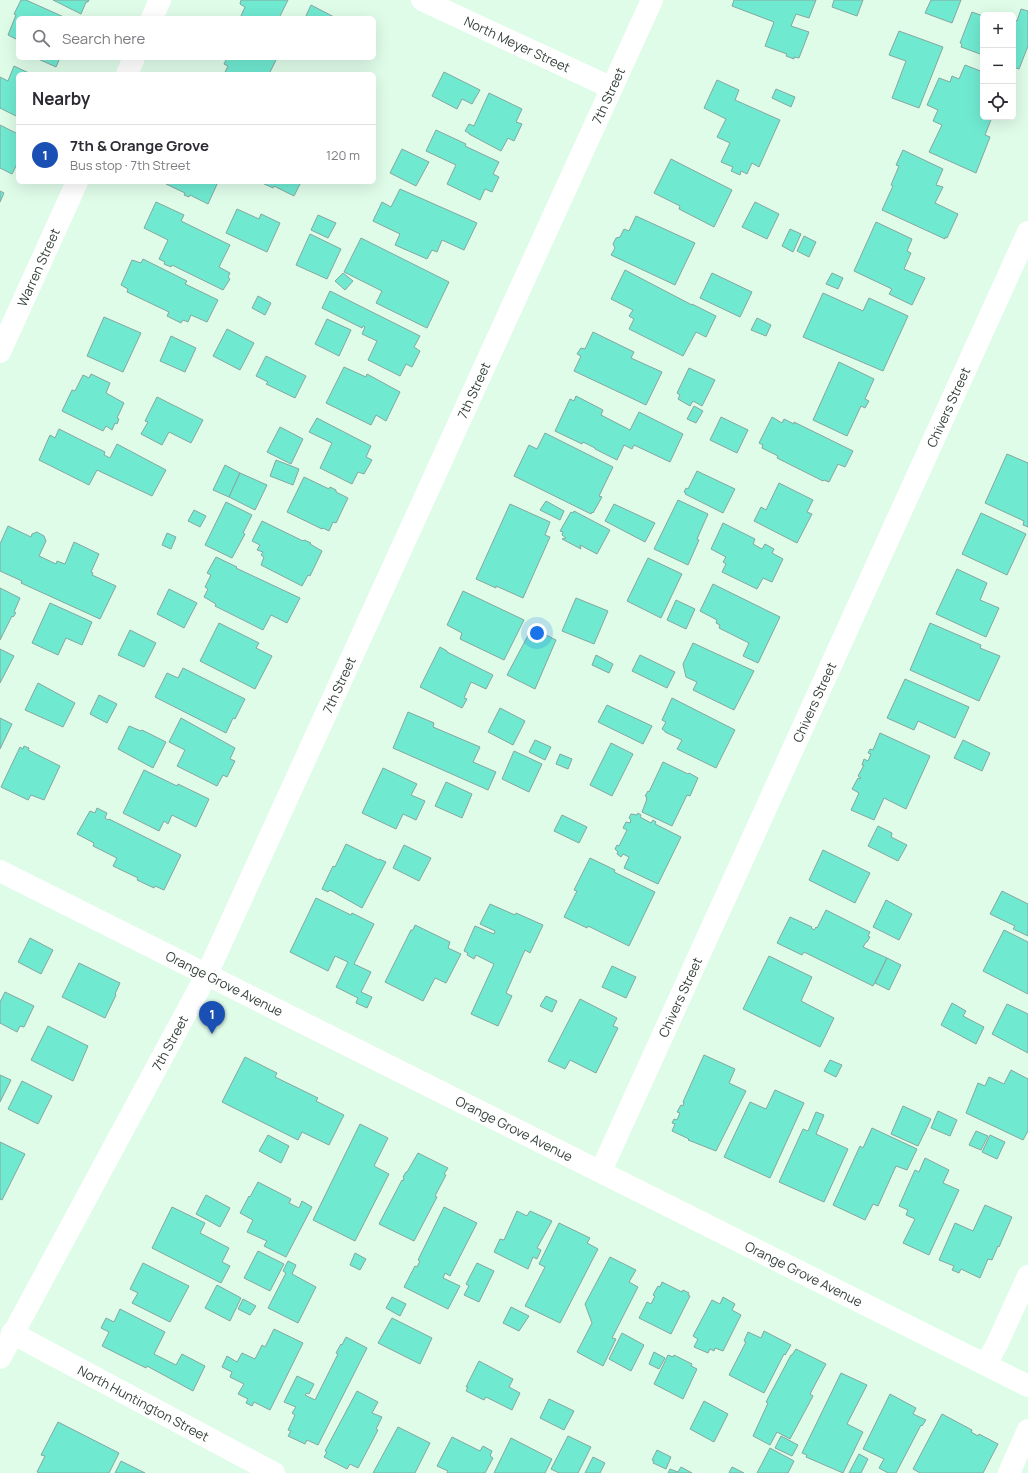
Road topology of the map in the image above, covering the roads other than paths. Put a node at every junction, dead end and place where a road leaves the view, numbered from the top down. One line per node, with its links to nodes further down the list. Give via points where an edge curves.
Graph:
1 (160, 0): 4 (street)
2 (422, 0): 7 (street, North Meyer Street)
3 (652, 0): 7 (street, 7th Street)
4 (153, 16)
5 (133, 60): 6 (street)
6 (128, 72)
7 (612, 88): 12 (street, 7th Street)
8 (77, 184): 10 (street, Warren Street)
9 (1028, 232): 13 (street, Chivers Street)
10 (0, 352)
11 (0, 871): 12 (street, Orange Grove Avenue)
12 (207, 974): 13 (street, Orange Grove Avenue); 15 (street, 7th Street)
13 (601, 1172): 17 (street, Orange Grove Avenue)
14 (1028, 1276): 17 (street)
15 (12, 1333): 16 (street, 7th Street); 20 (street, North Huntington Street)
16 (0, 1358)
17 (986, 1364): 18 (street, Orange Grove Avenue)
18 (1028, 1386)
19 (1028, 1430): 21 (street)
20 (274, 1473)
21 (1009, 1473)

